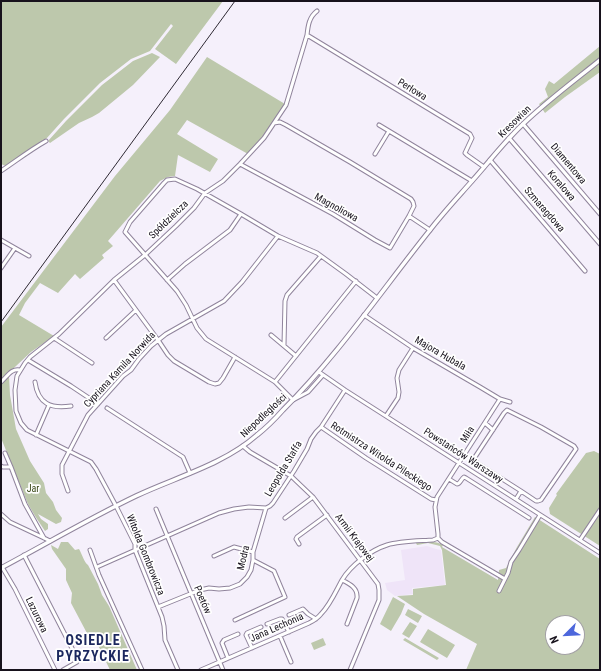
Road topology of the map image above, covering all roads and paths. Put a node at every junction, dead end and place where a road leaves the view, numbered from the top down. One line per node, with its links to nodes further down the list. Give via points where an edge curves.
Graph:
1 (317, 11): 2 (street, Spółdzielcza, via 312,15 308,25)
2 (308, 35): 4 (street, Spółdzielcza, via 286,105); 13 (street, Perłowa, via 470,134 472,138 466,156)
3 (600, 60): 6 (street, Kresowian)
4 (274, 123): 12 (street, Spółdzielcza); 20 (street, Magnoliowa, via 286,125 411,199 414,206)
5 (379, 124): 7 (street)
6 (523, 124): 8 (street, Kresowian); 19 (street, Diamentowa)
7 (389, 131): 10 (street); 15 (street)
8 (510, 138): 11 (street, Kresowian); 24 (street, Koralowa)
9 (46, 141): 14 (street)
10 (375, 154)
11 (490, 160): 13 (street, Kresowian); 30 (street, Szmaragdowa)
12 (240, 164): 16 (street, Spółdzielcza); 20 (street, Magnoliowa, via 390,248)
13 (484, 167): 15 (street, Kresowian)
14 (1, 171)
15 (472, 181): 17 (street, Kresowian)
16 (205, 193): 18 (street); 26 (street, Spółdzielcza, via 190,213); 26 (street, via 175,179 167,180 158,189 130,222 125,232)
17 (450, 205): 21 (street, Niepodległości)
18 (241, 214): 22 (street); 32 (street, via 230,230)
19 (600, 214)
20 (409, 216): 21 (street)
21 (430, 230): 34 (street, Niepodległości)
22 (278, 236): 28 (street); 37 (street, Cypriana Kamila Norwida, via 224,302)
23 (1, 240): 25 (street)
24 (600, 244)
25 (15, 248): 27 (street); 29 (street)
26 (145, 255): 31 (street, Spółdzielcza); 32 (street)
27 (29, 256)
28 (321, 256): 33 (street); 42 (street, via 287,295)
29 (1, 268)
30 (586, 271)
31 (114, 280): 35 (street); 39 (street, Spółdzielcza)
32 (167, 280): 37 (street, via 177,291)
33 (356, 281): 34 (street); 44 (street)
34 (377, 298): 36 (street, Niepodległości)
35 (136, 310): 40 (street); 41 (street)
36 (364, 315): 43 (street, Majora Hubala); 49 (street, Niepodległości)
37 (193, 319): 41 (street, Cypriana Kamila Norwida); 45 (street, via 206,340)
38 (271, 334): 42 (street)
39 (54, 338): 46 (street, Spółdzielcza); 47 (street)
40 (106, 338)
41 (158, 340): 45 (street, via 174,361 215,384 223,378); 58 (street, Cypriana Kamila Norwida)
42 (284, 345): 44 (street)
43 (413, 348): 55 (street, Majora Hubala); 62 (street, via 398,370 398,398)
44 (296, 356): 53 (street)
45 (235, 357): 53 (street)
46 (28, 360): 48 (street, Witolda Gombrowicza); 58 (street)
47 (92, 363)
48 (20, 370): 51 (street, via 14,370); 66 (street, Witolda Gombrowicza, via 15,390 16,411 24,427)
49 (318, 372): 50 (street, Powstańców Warszawy); 56 (street, Niepodległości)
50 (323, 375): 54 (street, Powstańców Warszawy); 56 (street, via 308,392)
51 (1, 382)
52 (35, 382): 59 (street, via 41,399)
53 (275, 382): 56 (street)
54 (345, 390): 62 (street, Powstańców Warszawy); 64 (street, Leopolda Staffa)
55 (500, 399): 57 (street, Majora Hubala); 63 (street, Miła)
56 (293, 400): 67 (street, Niepodległości, via 264,430)
57 (510, 402)
58 (98, 404): 68 (street, Cypriana Kamila Norwida, via 88,415)
59 (49, 405): 60 (street); 66 (street)
60 (71, 406)
61 (107, 408): 73 (street, via 183,457)
62 (386, 416): 70 (street, Powstańców Warszawy)
63 (485, 423): 65 (street); 70 (street, Miła)
64 (321, 427): 74 (street, Leopolda Staffa, via 311,439); 80 (street, Rotmistrza Witolda Pileckiego, via 366,458)
65 (494, 430): 77 (street, via 475,457 475,461); 77 (street, via 507,410 575,448 541,500 536,501)
66 (36, 435): 68 (street, Witolda Gombrowicza)
67 (243, 446): 73 (street, Niepodległości, via 228,456); 74 (street, Armii Krajowej)
68 (70, 452): 76 (street, Cypriana Kamila Norwida, via 62,465 62,474); 81 (street, Witolda Gombrowicza, via 90,462 96,469)
69 (5, 453): 72 (street)
70 (459, 463): 75 (street, Miła); 79 (street, Powstańców Warszawy)
71 (1, 466): 72 (street)
72 (11, 467): 93 (street, via 25,504)
73 (190, 473): 81 (street, Niepodległości)
74 (291, 476): 78 (street, Armii Krajowej); 83 (street, Leopolda Staffa, via 274,503)
75 (449, 478): 80 (street, Miła); 86 (street, via 457,484 464,477)
76 (68, 491)
77 (521, 491): 79 (street)
78 (313, 497): 88 (street, Armii Krajowej); 90 (street)
79 (516, 499): 82 (street, Powstańców Warszawy)
80 (436, 500): 94 (street, Rotmistrza Witolda Pileckiego)
81 (116, 506): 96 (street, Niepodległości); 99 (street, Witolda Gombrowicza, via 135,544)
82 (526, 506): 86 (street); 89 (street, Powstańców Warszawy)
83 (266, 508): 92 (street, Leopolda Staffa, via 249,507 219,513); 100 (street, Modra)
84 (156, 509): 92 (street)
85 (600, 510): 95 (street)
86 (522, 513): 91 (street)
87 (1, 514): 93 (street, via 10,522)
88 (327, 515): 97 (street, via 297,536); 105 (street, Armii Krajowej)
89 (540, 515): 95 (street, Powstańców Warszawy); 108 (street, via 511,562)
90 (285, 518)
91 (529, 518)
92 (168, 536): 99 (street, Leopolda Staffa); 111 (street, Poetów)
93 (44, 538): 96 (street)
94 (438, 538): 105 (street, Jana Lechonia, via 387,545); 108 (street)
95 (580, 540): 101 (street, Powstańców Warszawy)
96 (50, 542): 102 (street, Niepodległości)
97 (299, 544)
98 (90, 550): 107 (street)
99 (134, 550): 107 (street, Leopolda Staffa); 112 (street, Witolda Gombrowicza)
100 (253, 552): 103 (street, via 234,547); 104 (street, Modra)
101 (600, 553)
102 (24, 556): 106 (street, Niepodległości); 127 (street, via 77,658 77,662)
103 (214, 556)
104 (253, 560): 111 (street, Modra, via 251,570 240,584 230,588 209,588); 115 (street, via 274,571 285,597)
105 (361, 560): 109 (street, Jana Lechonia); 132 (street, Armii Krajowej, via 378,584 380,595)
106 (2, 567): 126 (street, Lazurowa)
107 (97, 567): 128 (street)
108 (505, 579): 110 (street)
109 (342, 580): 114 (street, Jana Lechonia, via 327,607); 117 (street, via 358,594)
110 (499, 591)
111 (191, 594): 112 (street, Modra); 124 (street, Poetów)
112 (158, 607): 129 (street, Witolda Gombrowicza, via 165,640)
113 (289, 615): 114 (street, via 303,609)
114 (316, 619): 119 (street, Jana Lechonia)
115 (234, 620)
116 (267, 624): 119 (street, via 280,618)
117 (347, 624)
118 (261, 627): 122 (street, via 246,635)
119 (289, 632): 121 (street, Jana Lechonia)
120 (238, 634): 123 (street, via 222,643)
121 (280, 636): 122 (street, Jana Lechonia); 125 (street)
122 (252, 648): 123 (street, Jana Lechonia)
123 (228, 658): 124 (street, Jana Lechonia)
124 (220, 662): 130 (street, Jana Lechonia); 131 (street, Poetów)
125 (290, 662)
126 (55, 670)
127 (62, 670)
128 (142, 670)
129 (178, 670)
130 (201, 670)
131 (223, 670)
132 (350, 670)

